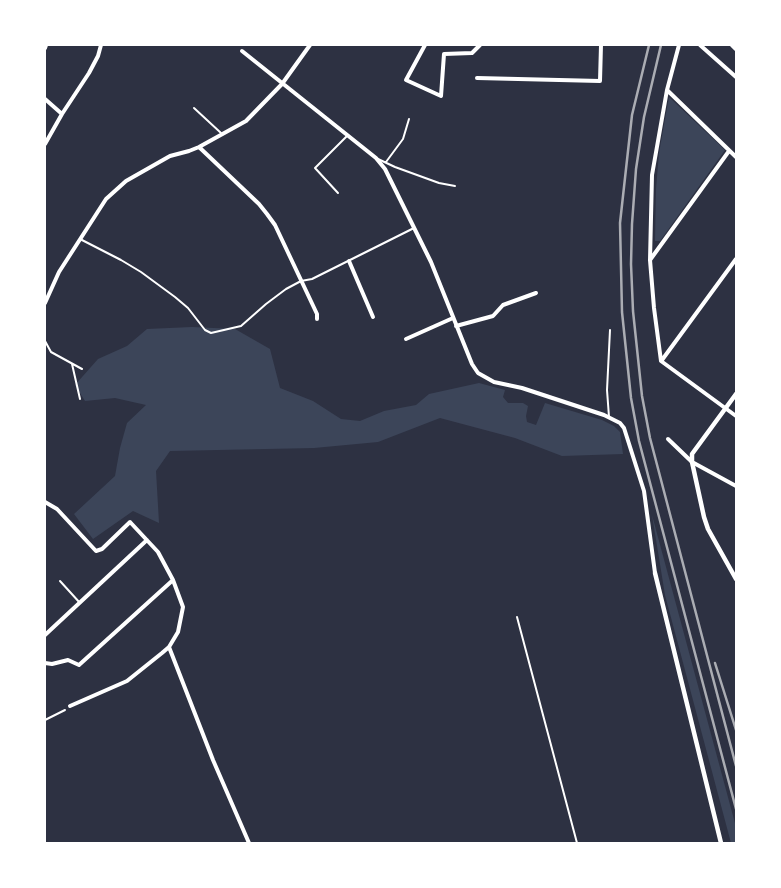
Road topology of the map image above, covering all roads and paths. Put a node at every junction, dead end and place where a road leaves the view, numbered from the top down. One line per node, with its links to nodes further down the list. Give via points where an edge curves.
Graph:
1 (101, 45): 17 (street, via 89,73)
2 (310, 45): 13 (street)
3 (425, 45): 4 (street, via 406,80 441,96 444,54 472,53)
4 (480, 45)
5 (601, 45): 12 (street, via 600,80)
6 (679, 45): 14 (street)
7 (700, 45): 11 (street)
8 (732, 45): 9 (street)
9 (736, 49)
10 (242, 51): 13 (street)
11 (736, 77)
12 (477, 78)
13 (282, 84): 19 (street, via 246,120); 20 (street)
14 (667, 90): 23 (street); 32 (street, via 652,175)
15 (45, 99): 17 (street)
16 (194, 108): 19 (lane)
17 (62, 114): 21 (street)
18 (409, 119): 26 (lane, via 402,139)
19 (223, 135): 22 (street)
20 (348, 135): 25 (street); 28 (lane, via 316,168)
21 (45, 144)
22 (199, 147): 30 (street, via 170,156 126,181 106,199); 34 (street, via 267,214)
23 (729, 150): 24 (street); 32 (street)
24 (736, 157)
25 (376, 158): 26 (lane); 29 (street, via 385,169)
26 (386, 162): 27 (lane, via 439,184)
27 (455, 186)
28 (338, 193)
29 (414, 228): 33 (lane); 39 (street, via 432,262)
30 (80, 239): 34 (lane, via 148,277 188,308 211,333 241,326 286,289); 36 (street)
31 (736, 259): 45 (street)
32 (650, 260): 45 (street)
33 (349, 261): 34 (lane); 38 (street)
34 (301, 281): 40 (street)
35 (536, 293): 41 (street, via 503,305 493,316)
36 (47, 294): 37 (street)
37 (45, 303)
38 (374, 317)
39 (453, 318): 41 (street); 43 (street)
40 (317, 319)
41 (456, 326): 52 (street, via 472,364 485,378)
42 (610, 330): 52 (lane)
43 (406, 339)
44 (45, 341): 46 (lane, via 51,352)
45 (661, 361): 50 (street)
46 (72, 364): 47 (lane); 49 (lane)
47 (82, 369)
48 (736, 394): 50 (street)
49 (80, 399)
50 (726, 408): 51 (street); 54 (street, via 692,454)
51 (736, 416)
52 (609, 417): 58 (street, via 624,428 644,491)
53 (668, 439): 54 (street)
54 (692, 462): 55 (street); 59 (street, via 708,530)
55 (736, 486)
56 (45, 502): 57 (street, via 58,509 96,551 130,522)
57 (147, 540): 60 (street, via 158,552); 62 (street)
58 (655, 573): 71 (street)
59 (736, 579)
60 (173, 580): 65 (street, via 183,607 178,632); 66 (street, via 80,665 68,660 52,664)
61 (60, 581): 62 (lane)
62 (80, 602): 64 (street)
63 (517, 618): 70 (path)
64 (45, 635)
65 (168, 647): 67 (street, via 127,680); 69 (street)
66 (45, 662)
67 (70, 706): 68 (path)
68 (45, 720)
69 (249, 843)
70 (577, 843)
71 (721, 843)

